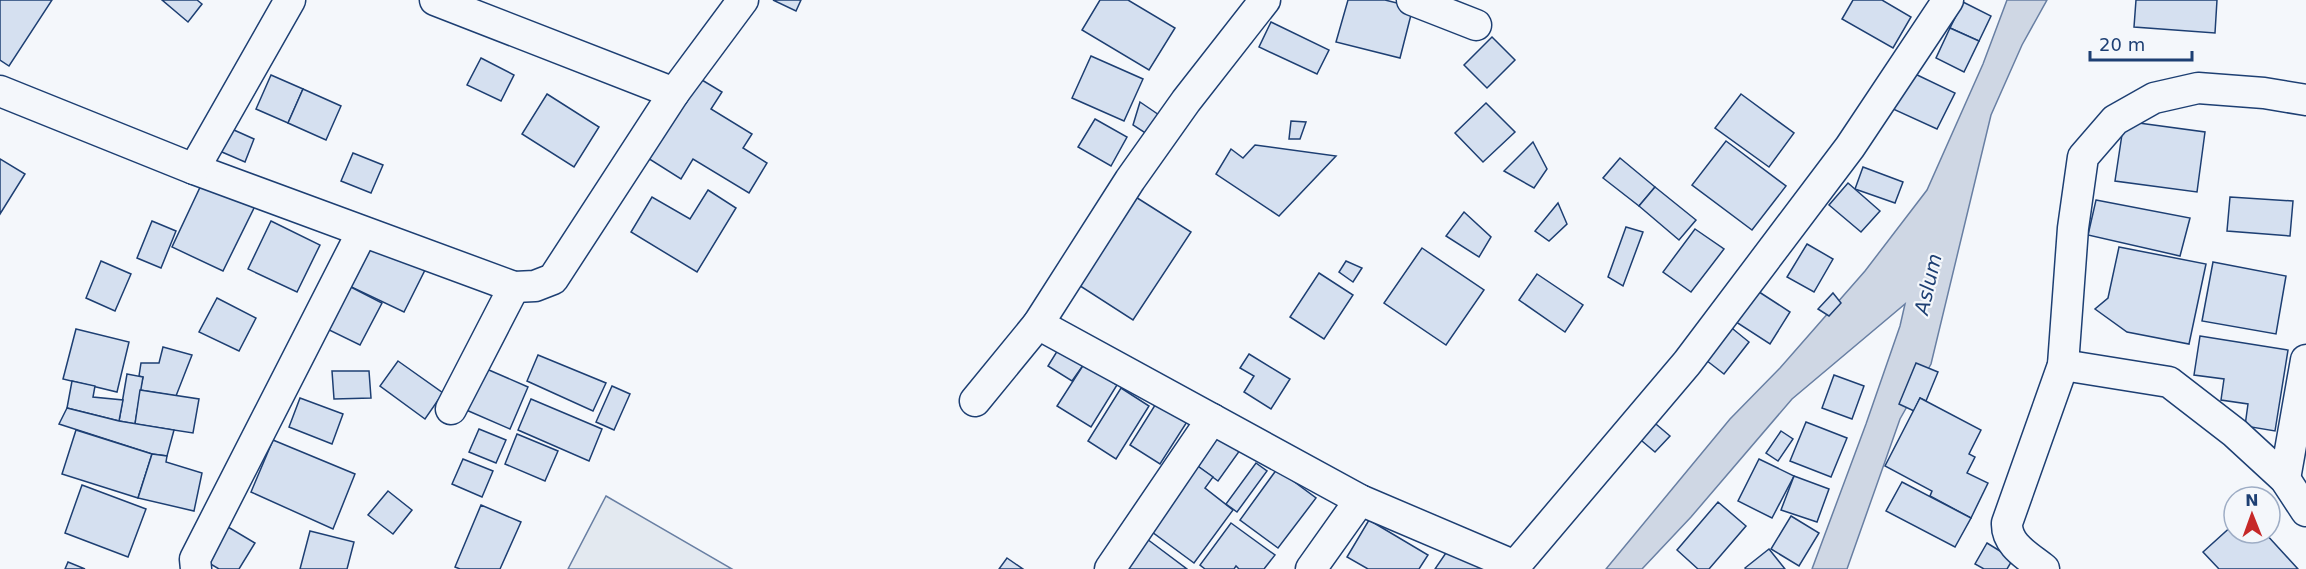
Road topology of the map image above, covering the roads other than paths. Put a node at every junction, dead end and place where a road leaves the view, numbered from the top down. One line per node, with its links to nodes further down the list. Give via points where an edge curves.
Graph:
1 (290, 0): 11 (street)
2 (435, 0): 9 (street)
3 (743, 0): 9 (street)
4 (1265, 0): 14 (street, via 1130,180)
5 (1412, 0): 7 (street)
6 (1948, 0): 21 (street, via 1850,147 1687,363 1515,566)
7 (1476, 25)
8 (0, 91): 11 (street)
9 (674, 93): 13 (street, via 553,279 536,286)
10 (2306, 100): 16 (street, via 2198,88 2154,98 2115,120 2083,157 2073,228)
11 (194, 169): 12 (street)
12 (362, 232): 13 (street); 23 (street, via 195,559)
13 (514, 287): 18 (street)
14 (1038, 324): 17 (street); 19 (street)
15 (2306, 360): 20 (street)
16 (2063, 365): 20 (street, via 2169,382 2235,432); 26 (street, via 2007,523 2010,541)
17 (975, 401)
18 (452, 409)
19 (1212, 419): 21 (street); 24 (street)
20 (2286, 479): 22 (street)
21 (1360, 500): 25 (street)
22 (2306, 511)
23 (196, 569)
24 (1110, 569)
25 (1311, 569)
26 (2044, 569)

